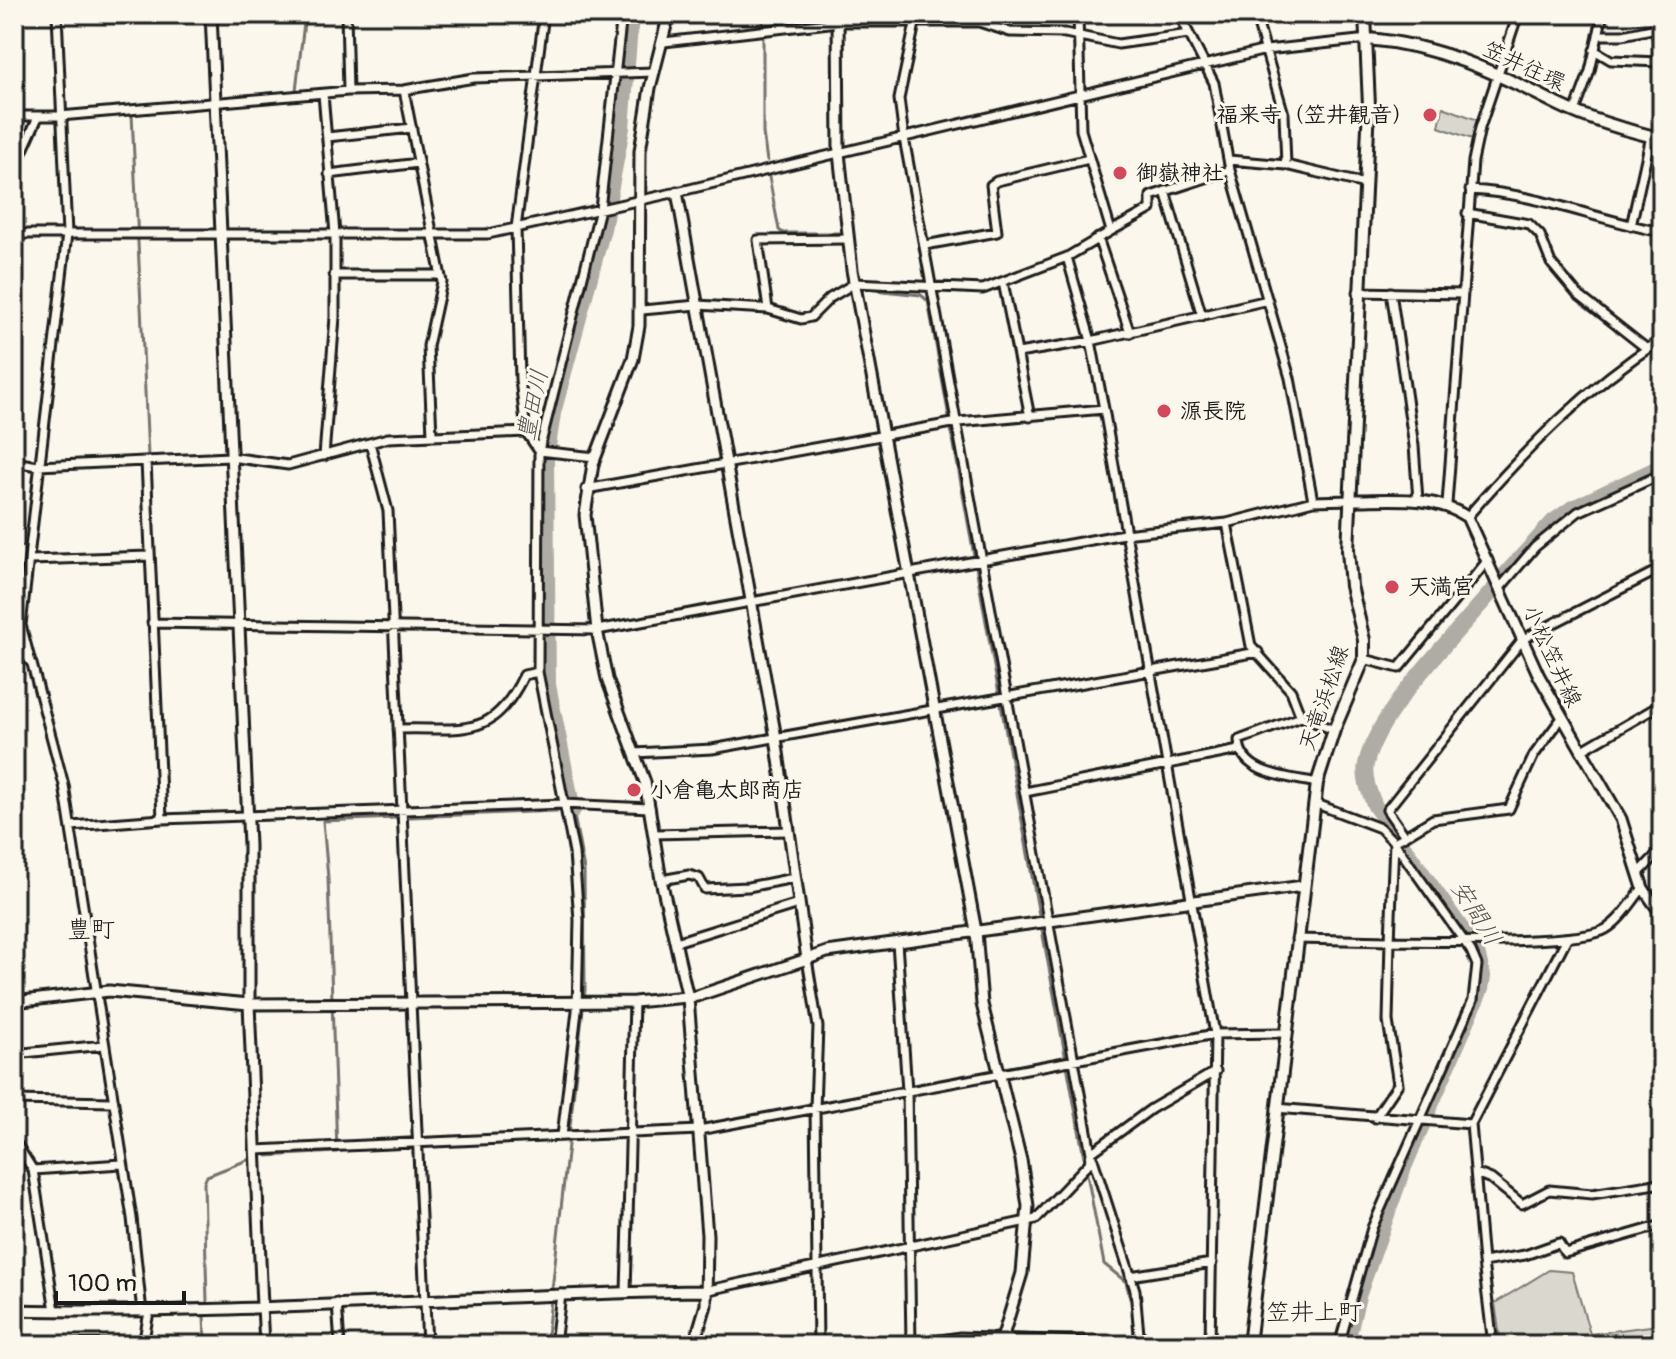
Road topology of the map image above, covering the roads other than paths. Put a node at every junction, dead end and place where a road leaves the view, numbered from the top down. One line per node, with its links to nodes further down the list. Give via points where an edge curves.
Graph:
1 (57, 14): 34 (street)
2 (211, 14): 31 (street)
3 (346, 14): 28 (street)
4 (544, 14): 25 (street)
5 (622, 14): 24 (street)
6 (669, 14): 19 (street)
7 (1078, 14): 15 (street)
8 (1179, 14): 16 (street)
9 (1255, 14): 20 (street)
10 (1365, 14): 18 (main road, 天竜浜松線)
11 (1518, 14): 26 (street)
12 (1603, 14): 17 (street)
13 (916, 17): 14 (street); 15 (street, via 949,24 979,22 1028,34); 38 (street, via 899,99)
14 (838, 18): 19 (street); 40 (street)
15 (1078, 34): 16 (street, via 1118,44); 30 (street)
16 (1189, 34): 22 (street)
17 (1598, 35): 21 (street); 21 (street, via 1656,28 1660,62 1611,60)
18 (1368, 39): 20 (street); 26 (main road, 笠井往環, via 1433,48); 48 (main road, 天竜浜松線)
19 (664, 42): 23 (street)
20 (1266, 50): 22 (street); 44 (street, via 1284,114)
21 (1594, 50): 32 (street)
22 (1208, 66): 30 (street); 42 (street)
23 (654, 72): 24 (street); 52 (street, via 640,151)
24 (617, 73): 25 (street); 53 (street)
25 (536, 74): 27 (street); 56 (street)
26 (1499, 77): 32 (main road, 笠井往環); 49 (street, via 1480,128)
27 (404, 90): 28 (street); 36 (street)
28 (348, 91): 29 (street)
29 (323, 94): 31 (street); 37 (street)
30 (1080, 95): 38 (street); 41 (street)
31 (214, 103): 34 (street); 61 (street)
32 (1575, 111): 39 (main road, 笠井往環)
33 (14, 116): 35 (street)
34 (60, 116): 35 (street); 60 (street)
35 (38, 117): 45 (street)
36 (412, 128): 37 (street); 43 (street)
37 (327, 137): 47 (street)
38 (904, 138): 40 (street); 66 (street)
39 (1657, 138): 55 (street)
40 (839, 153): 51 (street); 65 (street)
41 (1089, 159): 57 (street); 66 (street, via 997,181 991,185 997,232)
42 (1229, 160): 44 (street); 46 (street)
43 (418, 163): 47 (street); 63 (street)
44 (1286, 165): 48 (street)
45 (14, 170)
46 (1230, 170): 50 (street); 76 (street)
47 (329, 174): 62 (street)
48 (1365, 184): 73 (main road, 天竜浜松線)
49 (1470, 190): 54 (street); 55 (street, via 1540,200)
50 (1165, 191): 57 (street, via 1151,196 1151,209); 80 (street)
51 (677, 192): 52 (street); 77 (street)
52 (638, 200): 53 (street); 79 (street)
53 (601, 208): 56 (street); 93 (street)
54 (1467, 213): 75 (street); 84 (street, via 1529,224 1577,294)
55 (1631, 226): 58 (street)
56 (516, 228): 63 (street); 89 (street)
57 (1111, 231): 64 (street)
58 (1662, 232)
59 (14, 234): 60 (street)
60 (67, 234): 61 (street); 100 (street)
61 (220, 234): 62 (street); 95 (street)
62 (335, 234): 63 (street); 68 (street)
63 (432, 236): 69 (street)
64 (1098, 238): 67 (street); 81 (street)
65 (848, 239): 71 (street); 78 (street, via 758,240)
66 (925, 245): 72 (street)
67 (1067, 257): 70 (street); 83 (street)
68 (334, 275): 69 (street); 94 (street)
69 (440, 275): 90 (street, via 428,346)
70 (1003, 282): 72 (street, via 983,289); 85 (street)
71 (855, 283): 72 (street); 78 (street, via 811,317); 91 (street)
72 (932, 288): 88 (street)
73 (1358, 292): 74 (street); 103 (main road, 天竜浜松線)
74 (1391, 292): 75 (street); 104 (street)
75 (1463, 294): 106 (street)
76 (1268, 300): 80 (street); 105 (street, via 1290,378)
77 (697, 305): 78 (street); 79 (street); 99 (street)
78 (768, 309)
79 (642, 310): 96 (street, via 633,359)
80 (1202, 316): 81 (street)
81 (1130, 333): 83 (street)
82 (1662, 339): 84 (street)
83 (1091, 341): 85 (street); 86 (street)
84 (1647, 349): 107 (street, via 1547,428)
85 (1018, 353): 87 (street)
86 (1104, 409): 87 (street); 109 (street)
87 (1030, 417): 88 (street)
88 (952, 423): 91 (street); 112 (street)
89 (526, 432): 90 (street); 93 (street)
90 (432, 435): 92 (street)
91 (884, 435): 99 (street); 115 (street)
92 (370, 443): 94 (street); 120 (street, via 388,511)
93 (539, 451): 96 (street); 121 (street)
94 (324, 456): 95 (street, via 288,465)
95 (230, 457): 97 (street); 119 (street)
96 (595, 457): 102 (street)
97 (146, 461): 100 (street); 110 (street)
98 (14, 462): 100 (street)
99 (727, 465): 102 (street); 117 (street)
100 (38, 466): 111 (street)
101 (1662, 474): 116 (street, via 1578,512 1535,547)
102 (586, 489): 122 (street)
103 (1351, 500): 104 (street); 105 (street); 126 (main road, 天竜浜松線, via 1348,550)
104 (1418, 500): 106 (street)
105 (1313, 501): 108 (street)
106 (1447, 504): 107 (street)
107 (1467, 517): 113 (street, 小松笠井線)
108 (1227, 523): 109 (street); 125 (street, via 1251,646)
109 (1124, 534): 112 (street); 128 (street)
110 (149, 556): 111 (street); 118 (street)
111 (30, 560): 127 (street, via 21,625)
112 (981, 560): 115 (street); 130 (street)
113 (1488, 560): 116 (street, 小松笠井線); 126 (street, via 1399,668)
114 (1662, 568): 123 (street)
115 (909, 573): 117 (street); 132 (street)
116 (1500, 588): 123 (street, 小松笠井線)
117 (752, 602): 122 (street); 137 (street)
118 (152, 623): 119 (street); 149 (street)
119 (239, 623): 120 (street); 148 (street)
120 (394, 626): 121 (street); 135 (street)
121 (538, 630): 122 (street); 129 (street)
122 (597, 630): 140 (street, via 607,679)
123 (1523, 639): 134 (street, 小松笠井線); 153 (street, via 1387,810)
124 (14, 651): 127 (street)
125 (1258, 652): 128 (street); 133 (street, via 1291,691)
126 (1364, 659): 136 (main road, 天竜浜松線)
127 (32, 664): 150 (street, via 60,761)
128 (1151, 670): 130 (street); 141 (street)
129 (538, 672): 135 (street, via 524,675 511,703 483,726); 145 (street)
130 (1006, 698): 132 (street); 143 (street)
131 (1662, 704): 139 (street)
132 (935, 710): 137 (street); 164 (street)
133 (1301, 717): 136 (street); 138 (street, via 1239,740)
134 (1561, 719): 139 (street, 小松笠井線); 153 (street, via 1534,755 1509,809 1433,819)
135 (398, 729): 147 (street)
136 (1334, 730): 142 (main road, 天竜浜松線)
137 (776, 738): 140 (street, via 712,749); 151 (street)
138 (1239, 750): 141 (street); 142 (street, via 1252,765)
139 (1581, 751): 155 (street, 小松笠井線, via 1621,819)
140 (635, 753): 146 (street)
141 (1169, 766): 143 (street); 160 (street)
142 (1317, 783): 144 (main road, 天竜浜松線)
143 (1025, 792): 163 (street)
144 (1314, 803): 153 (street); 158 (main road, 天竜浜松線)
145 (564, 804): 146 (street); 147 (street); 175 (street, via 578,892)
146 (650, 808): 152 (street)
147 (402, 810): 148 (street); 177 (street)
148 (247, 817): 149 (street); 178 (street)
149 (162, 819): 150 (street)
150 (71, 826): 172 (street)
151 (788, 831): 152 (street); 156 (street)
152 (654, 834): 157 (street)
153 (1399, 840): 167 (street); 170 (street)
154 (1662, 849): 155 (street)
155 (1639, 873): 159 (street, 小松笠井線)
156 (794, 878): 157 (street, via 705,889 699,878 689,875); 161 (street)
157 (661, 880): 168 (street)
158 (1303, 886): 160 (street); 166 (main road, 天竜浜松線)
159 (1643, 888): 162 (street, 小松笠井線); 165 (street, via 1604,931)
160 (1192, 900): 163 (street); 180 (street)
161 (798, 904): 168 (street); 171 (street)
162 (1662, 915)
163 (1048, 921): 164 (street); 183 (street)
164 (976, 931): 169 (street); 185 (street, via 982,1004)
165 (1567, 938): 170 (street); 193 (street)
166 (1296, 939): 167 (street); 179 (main road, 天竜浜松線)
167 (1390, 941): 170 (street); 191 (street, via 1388,1021 1398,1084)
168 (676, 942): 173 (street)
169 (897, 942): 171 (street); 186 (street)
170 (1469, 942): 192 (street, via 1478,984)
171 (807, 959): 173 (street); 189 (street, via 818,1027)
172 (96, 993): 174 (street); 178 (street); 181 (street)
173 (688, 998): 176 (street); 194 (street)
174 (14, 1002)
175 (582, 1002): 176 (street); 177 (street); 196 (street)
176 (634, 1002): 195 (street)
177 (410, 1003): 178 (street); 198 (street)
178 (249, 1004): 199 (street)
179 (1284, 1033): 180 (street); 190 (main road, 天竜浜松線)
180 (1215, 1034): 183 (street); 184 (street)
181 (104, 1045): 182 (street); 188 (street)
182 (14, 1054)
183 (1072, 1060): 185 (street); 200 (street)
184 (1216, 1071): 200 (street); 209 (street)
185 (999, 1074): 186 (street); 205 (street, via 1026,1182)
186 (907, 1091): 189 (street); 207 (street)
187 (14, 1100): 188 (street)
188 (112, 1102): 201 (street)
189 (815, 1108): 194 (street); 210 (street)
190 (1276, 1108): 191 (street); 235 (main road, 天竜浜松線)
191 (1375, 1118): 192 (street)
192 (1423, 1121): 193 (street); 236 (street, via 1372,1228)
193 (1471, 1124): 203 (street)
194 (699, 1130): 195 (street); 212 (street, via 707,1235)
195 (630, 1133): 196 (street); 213 (street)
196 (563, 1136): 198 (street)
197 (14, 1140): 202 (street)
198 (417, 1143): 199 (street); 215 (street)
199 (256, 1150): 217 (street)
200 (1091, 1153): 205 (street, via 1089,1163 1036,1219); 211 (street)
201 (121, 1164): 202 (street); 220 (street)
202 (33, 1170): 218 (street)
203 (1476, 1173): 204 (street, via 1522,1204 1549,1190 1592,1194); 208 (street)
204 (1662, 1183)
205 (1028, 1221): 207 (street); 221 (street, via 1022,1273)
206 (1662, 1225): 208 (street, via 1565,1253 1559,1243)
207 (909, 1246): 210 (street); 232 (street)
208 (1483, 1262): 237 (street)
209 (1212, 1263): 211 (street); 234 (street)
210 (817, 1266): 212 (street); 231 (street)
211 (1130, 1276): 225 (street)
212 (704, 1291): 213 (street); 230 (street, via 706,1305)
213 (626, 1292): 214 (street)
214 (559, 1294): 215 (street); 229 (street)
215 (425, 1298): 216 (street); 228 (street)
216 (337, 1302): 217 (street); 227 (street)
217 (262, 1306): 220 (street); 226 (street)
218 (54, 1308): 219 (street); 220 (street)
219 (14, 1310)
220 (145, 1312): 224 (street)
221 (1002, 1339): 225 (street); 232 (street, via 960,1337)
222 (14, 1344): 223 (street)
223 (50, 1344): 224 (street)
224 (143, 1344)
225 (1140, 1344): 233 (street)
226 (264, 1345)
227 (340, 1345)
228 (427, 1345)
229 (555, 1345)
230 (694, 1345)
231 (818, 1345)
232 (909, 1345)
233 (1198, 1345)
234 (1210, 1345)
235 (1249, 1345)
236 (1339, 1345)
237 (1493, 1345)

